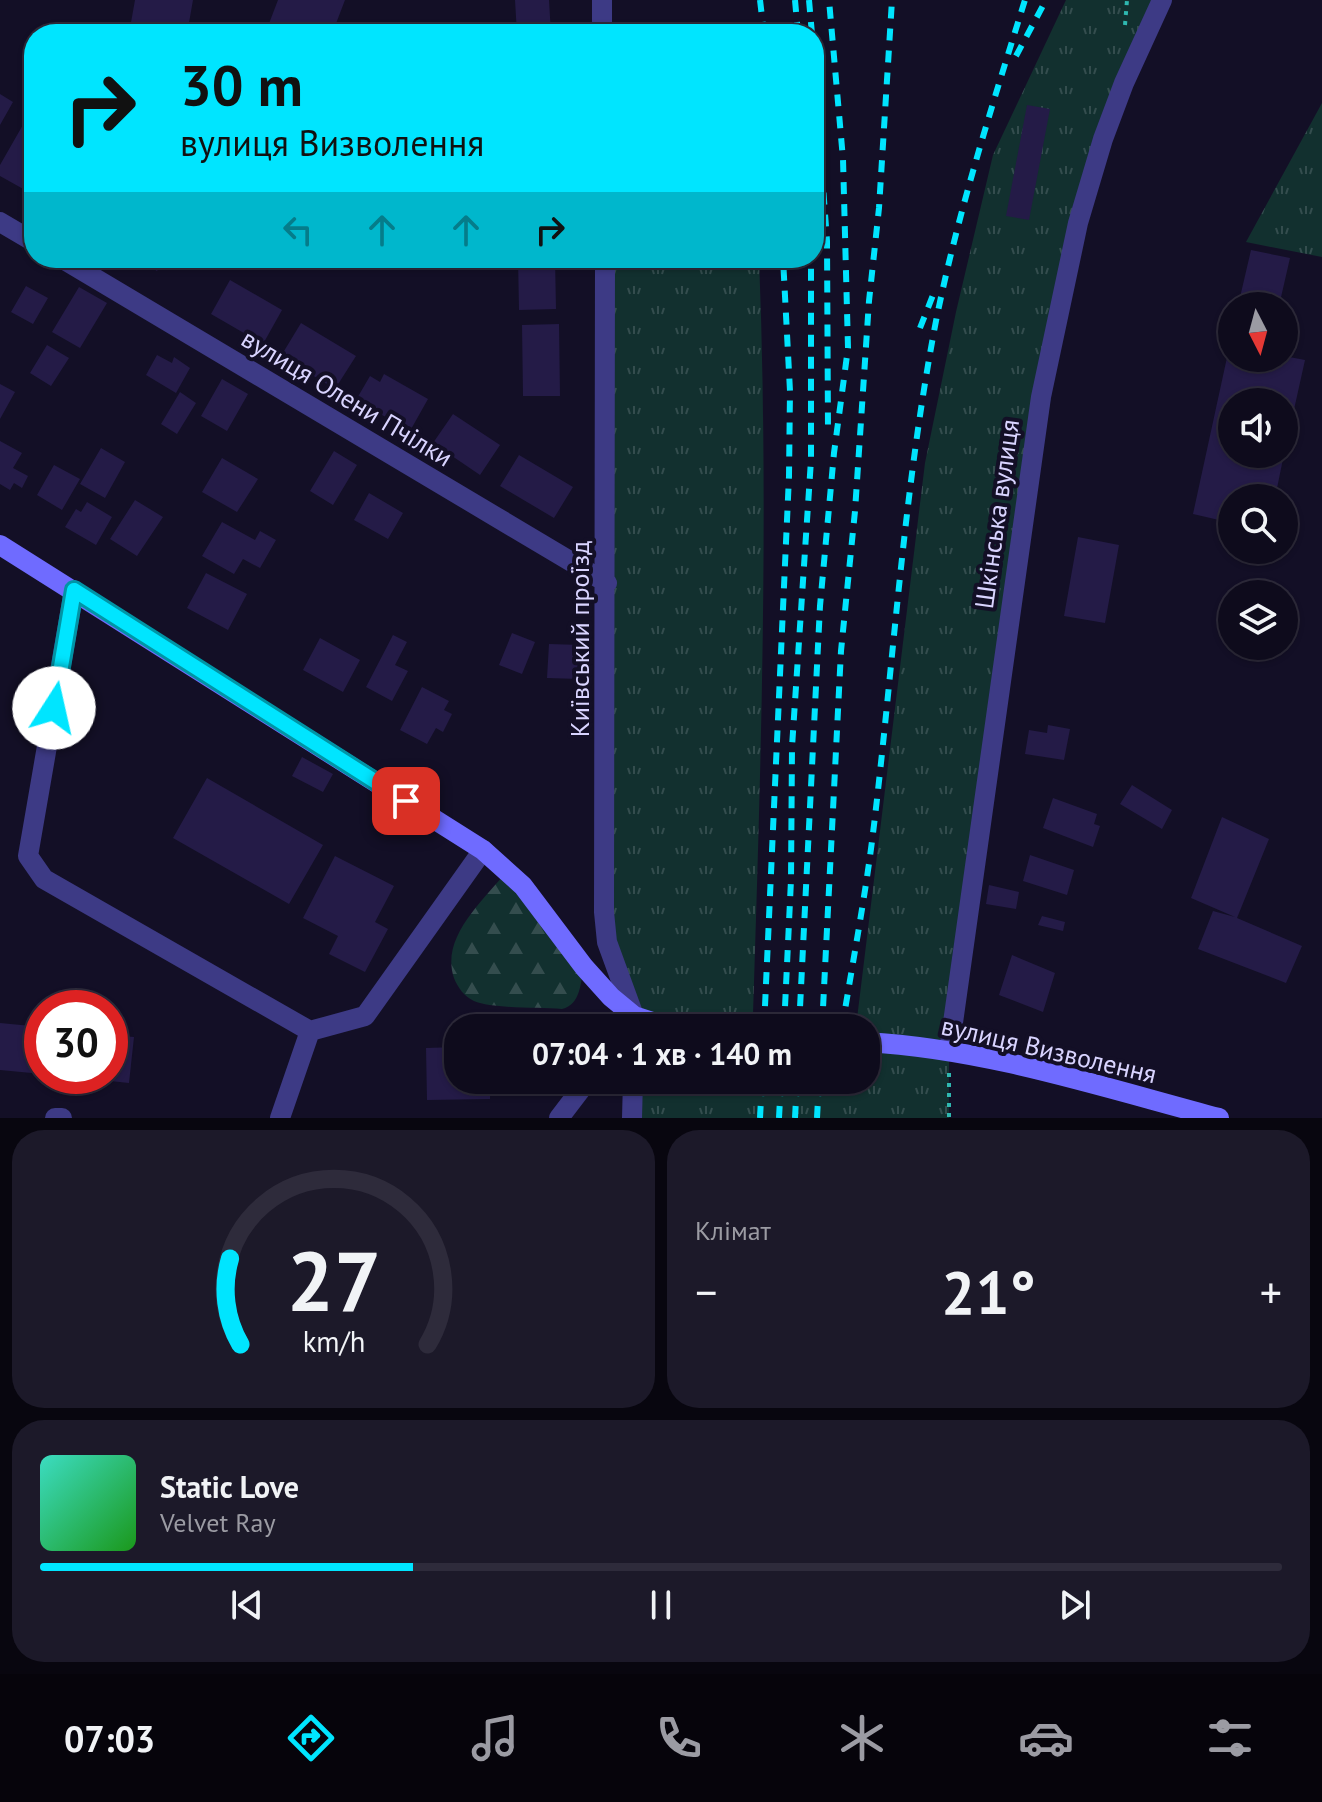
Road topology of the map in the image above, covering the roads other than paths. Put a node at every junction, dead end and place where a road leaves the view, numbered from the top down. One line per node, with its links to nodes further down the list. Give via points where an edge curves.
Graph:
1 (602, 0): 3 (street)
2 (1162, 0): 16 (street, Шкінська вулиця, via 1103,139 1078,223 1041,397)
3 (602, 24)
4 (0, 222): 5 (street)
5 (24, 236)
6 (78, 268): 9 (street, вулиця Олени Пчілки)
7 (605, 268): 9 (street, Київський проїзд)
8 (0, 545): 10 (street)
9 (607, 583): 13 (street, Київський проїзд, via 604,912)
10 (74, 590): 11 (street); 14 (street, via 28,856 44,879)
11 (483, 850): 12 (street, via 523,886); 14 (street, via 365,1016)
12 (623, 1014)
13 (628, 1014)
14 (310, 1031): 21 (street)
15 (880, 1043): 16 (street, вулиця Визволення)
16 (949, 1051): 24 (street, вулиця Визволення, via 1018,1064)
17 (577, 1094): 22 (street)
18 (633, 1094): 23 (street)
19 (55, 1118): 20 (street)
20 (62, 1118)
21 (280, 1118)
22 (559, 1118)
23 (632, 1118)
24 (1219, 1118)

